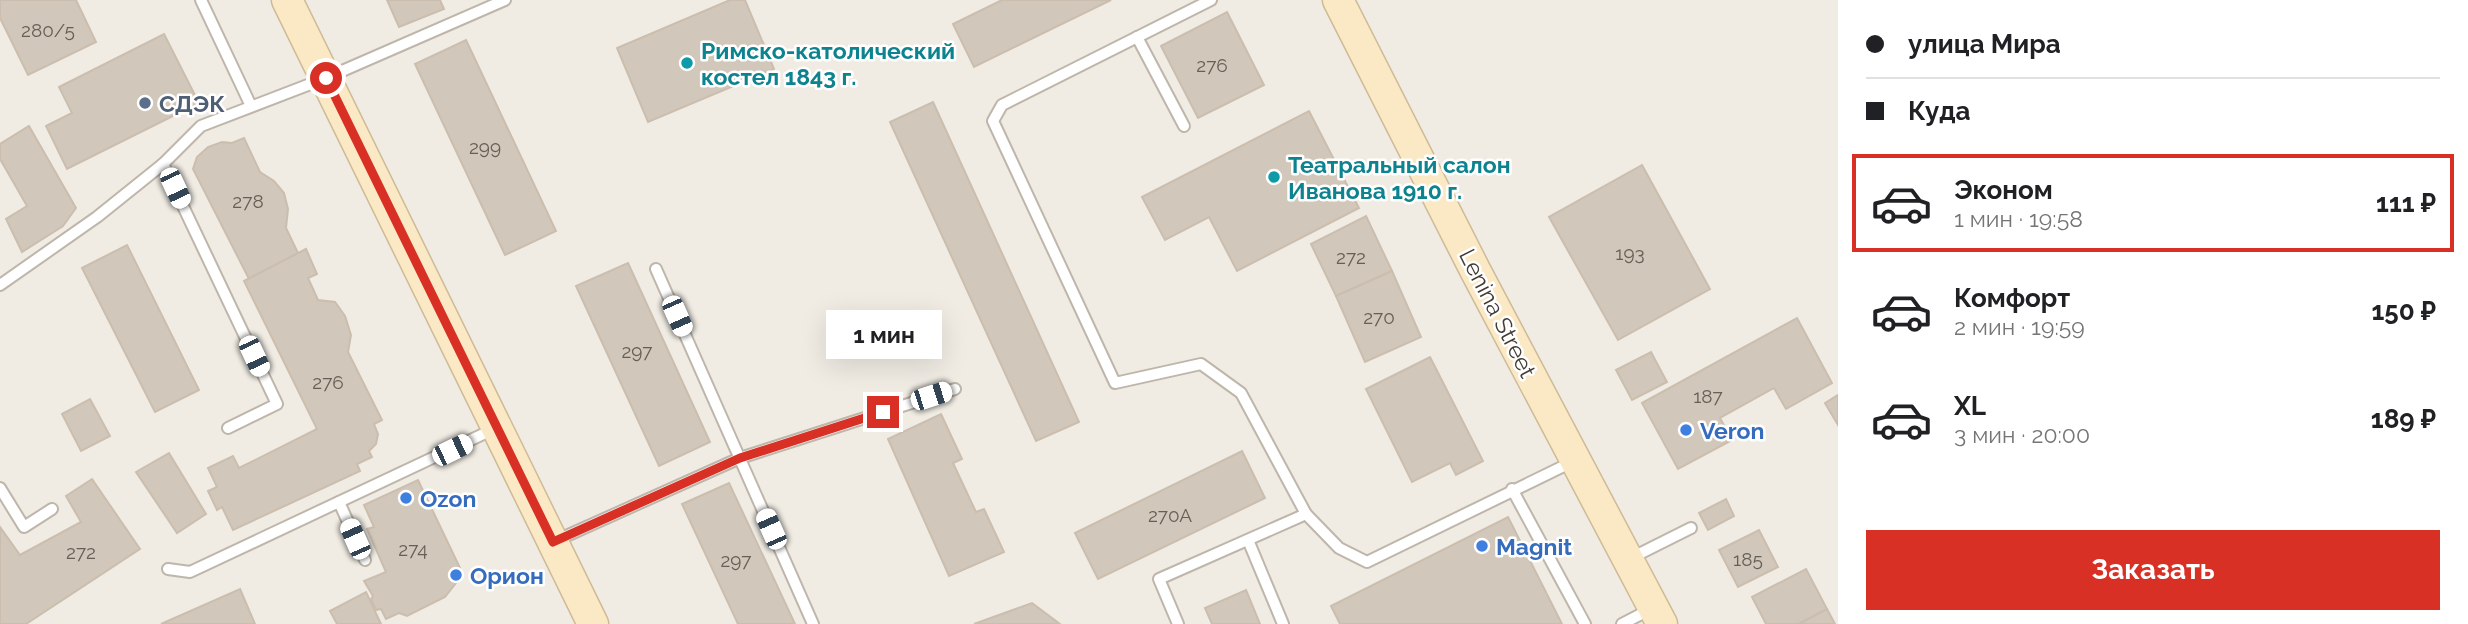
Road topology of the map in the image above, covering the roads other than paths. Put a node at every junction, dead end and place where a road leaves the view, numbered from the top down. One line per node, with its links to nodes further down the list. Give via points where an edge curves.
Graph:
1 (201, 0): 8 (lane)
2 (287, 0): 7 (main road)
3 (505, 0): 7 (lane)
4 (1211, 0): 6 (lane)
5 (1338, 0): 17 (main road, Lenina Street)
6 (1136, 37): 9 (lane); 22 (lane, via 1002,105 993,121 1115,383 1201,364 1241,393)
7 (326, 78): 8 (lane); 15 (main road)
8 (251, 106): 10 (lane, via 201,126)
9 (1184, 126)
10 (163, 163): 12 (lane, via 97,217); 14 (lane, via 277,404)
11 (656, 269): 16 (lane)
12 (0, 285)
13 (955, 389): 16 (lane)
14 (228, 428)
15 (497, 428): 20 (lane); 25 (main road)
16 (740, 458): 25 (lane); 31 (lane)
17 (1575, 460): 19 (lane); 26 (main road, Lenina Street)
18 (0, 488): 21 (lane, via 24,527)
19 (1512, 489): 22 (lane, via 1367,562 1339,548); 34 (lane)
20 (339, 502): 27 (lane); 28 (lane, via 190,572)
21 (52, 509)
22 (1306, 514): 24 (lane)
23 (1690, 528): 26 (lane)
24 (1248, 540): 32 (lane, via 1159,579); 33 (lane)
25 (553, 542): 30 (main road)
26 (1628, 559): 29 (main road, Lenina Street)
27 (365, 560)
28 (168, 569)
29 (1658, 616): 35 (lane)
30 (593, 624)
31 (813, 624)
32 (1178, 624)
33 (1283, 624)
34 (1585, 624)
35 (1622, 624)

